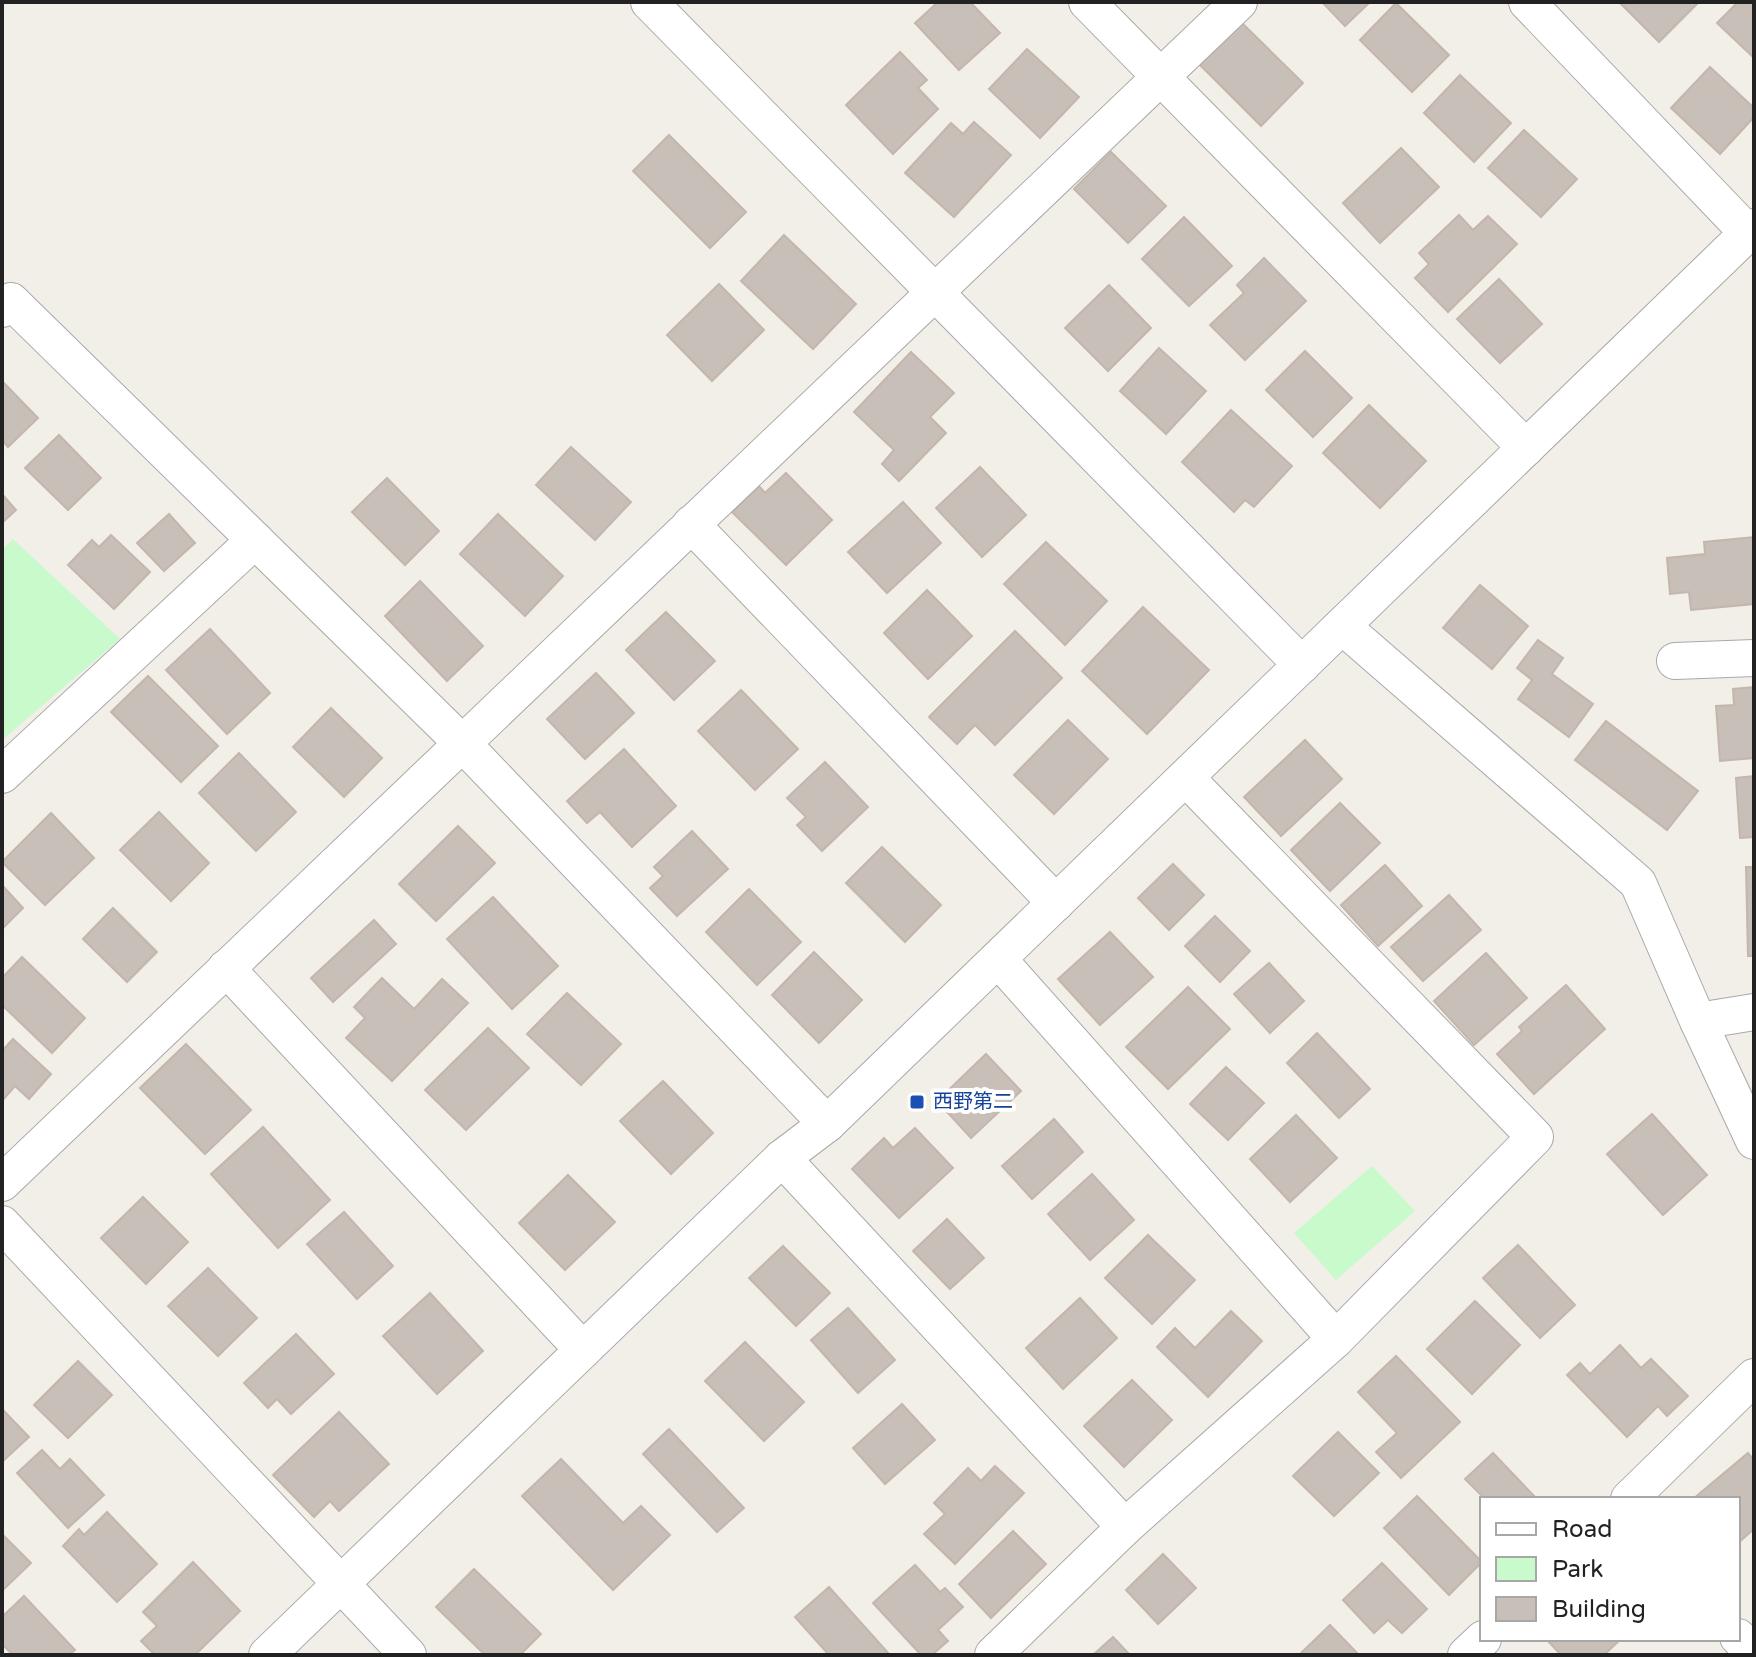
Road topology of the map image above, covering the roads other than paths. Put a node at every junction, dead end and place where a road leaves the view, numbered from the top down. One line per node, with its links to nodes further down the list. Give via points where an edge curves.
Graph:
1 (649, 2): 7 (street)
2 (1087, 2): 5 (street)
3 (1239, 2): 5 (street)
4 (1527, 2): 6 (street)
5 (1159, 78): 7 (street); 9 (street)
6 (1751, 230): 9 (street)
7 (936, 291): 10 (street); 15 (street)
8 (2, 309): 11 (street, via 11,301)
9 (1526, 448): 12 (street)
10 (691, 524): 16 (street); 19 (street)
11 (255, 540): 16 (street); 17 (street)
12 (1342, 626): 15 (street); 23 (street, via 1638,883)
13 (1754, 658): 14 (street)
14 (1675, 661)
15 (1302, 665): 18 (street)
16 (462, 743): 21 (street); 24 (street)
17 (2, 775)
18 (1186, 778): 19 (street); 29 (street, via 1535,1137)
19 (1056, 903): 20 (street)
20 (998, 959): 24 (street); 29 (street)
21 (226, 968): 27 (street); 30 (street)
22 (1754, 1012): 23 (street)
23 (1698, 1021): 25 (street)
24 (827, 1124): 26 (street)
25 (1754, 1141)
26 (782, 1158): 30 (street); 33 (street)
27 (2, 1183)
28 (2, 1224): 34 (street)
29 (1336, 1339): 33 (street)
30 (583, 1350): 34 (street)
31 (1754, 1377): 32 (street)
32 (1631, 1497)
33 (1125, 1527): 40 (street)
34 (342, 1583): 38 (street); 39 (street)
35 (1740, 1639): 37 (street)
36 (1481, 1641): 41 (street)
37 (1754, 1654)
38 (267, 1655)
39 (408, 1655)
40 (993, 1655)
41 (1466, 1655)

